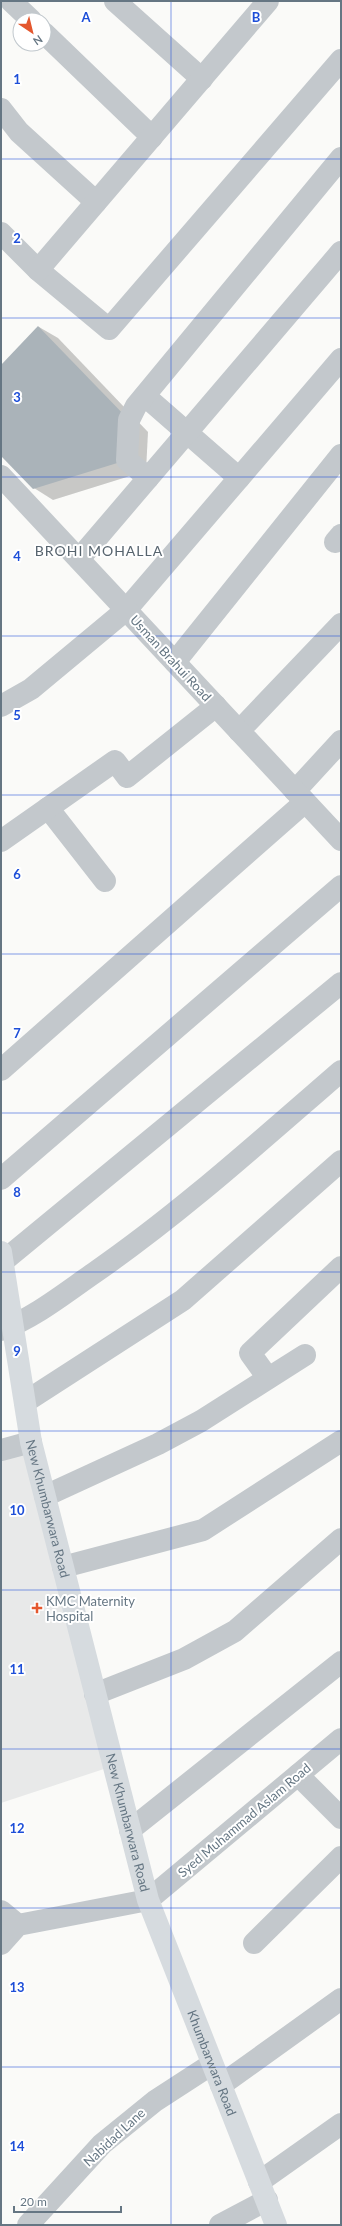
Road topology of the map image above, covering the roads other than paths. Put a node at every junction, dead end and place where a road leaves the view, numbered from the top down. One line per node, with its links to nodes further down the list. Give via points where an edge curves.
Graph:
1 (11, 1): 4 (street)
2 (115, 1): 7 (street)
3 (258, 4): 7 (street)
4 (23, 12)
5 (52, 41): 9 (street)
6 (341, 60): 14 (street, via 109,329)
7 (202, 79): 9 (street)
8 (1, 109): 11 (street, via 19,132)
9 (152, 137): 11 (street)
10 (341, 158): 16 (street)
11 (96, 202): 14 (street)
12 (1, 233): 14 (street)
13 (341, 252): 17 (street)
14 (38, 270)
15 (341, 359): 21 (street)
16 (145, 396): 17 (street); 20 (street, via 129,420 127,460)
17 (186, 433): 20 (street); 21 (street)
18 (337, 467): 25 (street)
19 (1, 476): 22 (street, Usman Brahui Road)
20 (148, 478): 22 (street)
21 (239, 478): 23 (street)
22 (78, 559): 23 (street, Usman Brahui Road)
23 (126, 610): 25 (street, Usman Brahui Road); 26 (street, via 31,688)
24 (341, 624): 28 (street)
25 (175, 662): 27 (street, Usman Brahui Road)
26 (1, 706)
27 (216, 706): 28 (street, Usman Brahui Road); 31 (street, via 127,777 115,761)
28 (239, 731): 30 (street, Usman Brahui Road)
29 (341, 740): 30 (street)
30 (300, 796): 32 (street, Usman Brahui Road); 37 (street)
31 (48, 808): 33 (street); 34 (street)
32 (341, 840)
33 (1, 841)
34 (106, 881)
35 (341, 886): 40 (street)
36 (341, 983): 41 (street)
37 (1, 1070)
38 (341, 1071): 43 (street, via 196,1197 133,1246 69,1291)
39 (341, 1160): 46 (street, via 183,1300)
40 (1, 1179)
41 (2, 1260): 43 (main road, New Khumbarwara Road)
42 (341, 1266): 45 (street, via 250,1353)
43 (7, 1328): 46 (main road, New Khumbarwara Road)
44 (305, 1355): 45 (street)
45 (268, 1378): 50 (street, via 201,1421)
46 (25, 1402): 48 (main road, New Khumbarwara Road)
47 (341, 1441): 52 (street, via 203,1530)
48 (31, 1442): 49 (street); 50 (main road, New Khumbarwara Road)
49 (1, 1450)
50 (45, 1496): 52 (main road, New Khumbarwara Road)
51 (341, 1539): 54 (street, via 235,1631 184,1659)
52 (63, 1567): 54 (main road, New Khumbarwara Road)
53 (341, 1662): 58 (street)
54 (95, 1694): 58 (main road, New Khumbarwara Road)
55 (341, 1739): 56 (street, Syed Muhammad Aslam Road)
56 (298, 1775): 57 (street); 60 (street, Syed Muhammad Aslam Road)
57 (341, 1818)
58 (130, 1830): 60 (main road, New Khumbarwara Road)
59 (341, 1857): 63 (street)
60 (148, 1900): 62 (street); 66 (main road, Khumbarwara Road)
61 (1, 1911): 62 (street)
62 (18, 1925): 64 (street)
63 (254, 1943)
64 (1, 1944)
65 (341, 1999): 67 (street)
66 (212, 2064): 67 (main road, Khumbarwara Road); 70 (street, Nabidad Lane, via 155,2101 102,2144)
67 (221, 2085): 69 (main road, Khumbarwara Road)
68 (341, 2124): 69 (street)
69 (263, 2191): 71 (street); 72 (main road, Khumbarwara Road)
70 (28, 2225)
71 (220, 2225)
72 (276, 2225)

